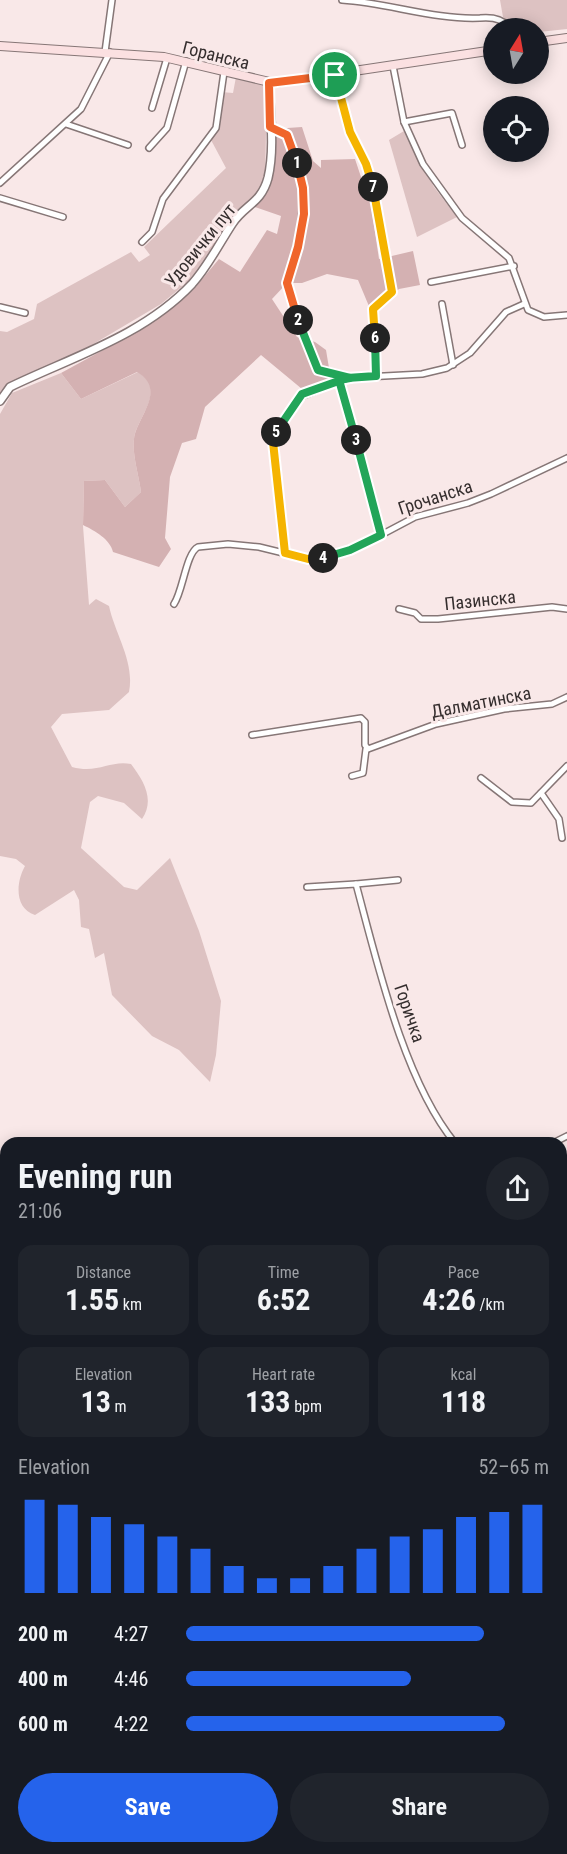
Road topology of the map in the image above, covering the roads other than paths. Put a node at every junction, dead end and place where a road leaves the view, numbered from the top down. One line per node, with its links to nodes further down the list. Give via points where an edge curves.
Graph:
1 (112, 0): 7 (street)
2 (342, 0): 3 (street, via 390,5 444,18)
3 (483, 19)
4 (567, 38): 5 (main road)
5 (549, 40)
6 (0, 46): 7 (main road, Горанска)
7 (108, 52): 9 (main road, Горанска); 17 (street, via 85,104)
8 (483, 52): 11 (main road, Горанска)
9 (167, 58): 10 (main road, Горанска); 15 (street)
10 (186, 61): 12 (main road, Горанска); 21 (street, via 167,128)
11 (393, 66): 13 (main road, Горанска); 16 (street)
12 (224, 72): 14 (main road, Горанска); 25 (street, via 216,128 163,199 152,232)
13 (335, 75): 14 (main road, Горанска); 34 (street, via 350,132 374,189 392,292 373,310)
14 (269, 83): 18 (street, Удовички пут)
15 (152, 108)
16 (404, 122): 20 (street, via 452,113); 26 (street, via 423,164 453,207)
17 (66, 124): 19 (street); 22 (street)
18 (270, 127): 35 (street, via 289,138 303,188 301,233 287,278 290,299 316,368); 37 (street, Удовички пут, via 270,168 261,195 234,222 193,283 115,339 10,387)
19 (128, 145)
20 (462, 145)
21 (149, 148)
22 (0, 183)
23 (0, 198): 24 (street)
24 (63, 217)
25 (142, 242)
26 (514, 266): 27 (street); 29 (street)
27 (431, 282)
28 (442, 304): 33 (street)
29 (524, 304): 32 (street, via 538,315); 33 (street, via 506,312 470,353)
30 (0, 307): 31 (street)
31 (25, 313)
32 (567, 315)
33 (453, 365): 34 (street, via 422,375)
34 (376, 376): 35 (street)
35 (350, 378): 36 (street)
36 (339, 380): 39 (street); 40 (street, via 300,396 274,436)
37 (0, 401)
38 (567, 458): 39 (street, Грочанска, via 468,503 415,516)
39 (381, 535): 40 (street, Грочанска, via 324,558 308,559)
40 (285, 553): 41 (street, Грочанска, via 228,544 198,547 190,554)
41 (174, 604)
42 (399, 609): 43 (street, Пазинска, via 421,619 438,619 552,607)
43 (567, 609)
44 (567, 697): 46 (street, Далматинска, via 552,704 504,709 436,724)
45 (252, 735): 46 (street, via 361,718 365,722)
46 (366, 749): 48 (street, via 363,772)
47 (567, 766): 50 (street)
48 (352, 776)
49 (481, 778): 50 (street, via 512,802 531,803)
50 (541, 793): 51 (street, via 559,819)
51 (562, 838)
52 (398, 880): 53 (street)
53 (356, 884): 54 (street); 55 (street, Горичка, via 390,1005 433,1111)
54 (307, 887)
55 (451, 1137)

